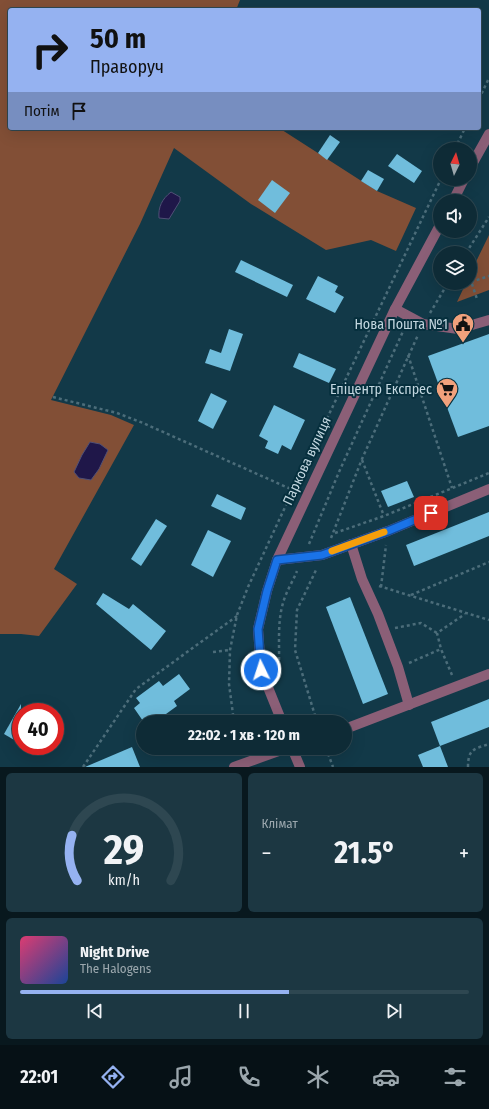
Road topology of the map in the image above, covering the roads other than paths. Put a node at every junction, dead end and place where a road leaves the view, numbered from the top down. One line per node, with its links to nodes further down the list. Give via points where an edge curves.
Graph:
1 (489, 134): 2 (street)
2 (477, 155)
3 (433, 238): 4 (street, Паркова вулиця)
4 (395, 309): 5 (street, via 423,324 458,330); 8 (street, Паркова вулиця)
5 (489, 320)
6 (489, 489): 7 (street)
7 (351, 544): 8 (street, via 322,555); 10 (street, via 362,579 398,668)
8 (277, 560): 11 (street, Паркова вулиця, via 258,629 261,670)
9 (489, 674): 10 (street)
10 (409, 705): 12 (street)
11 (279, 715)
12 (352, 726)
13 (267, 755): 15 (street)
14 (295, 755): 16 (street)
15 (234, 767)
16 (300, 767)

